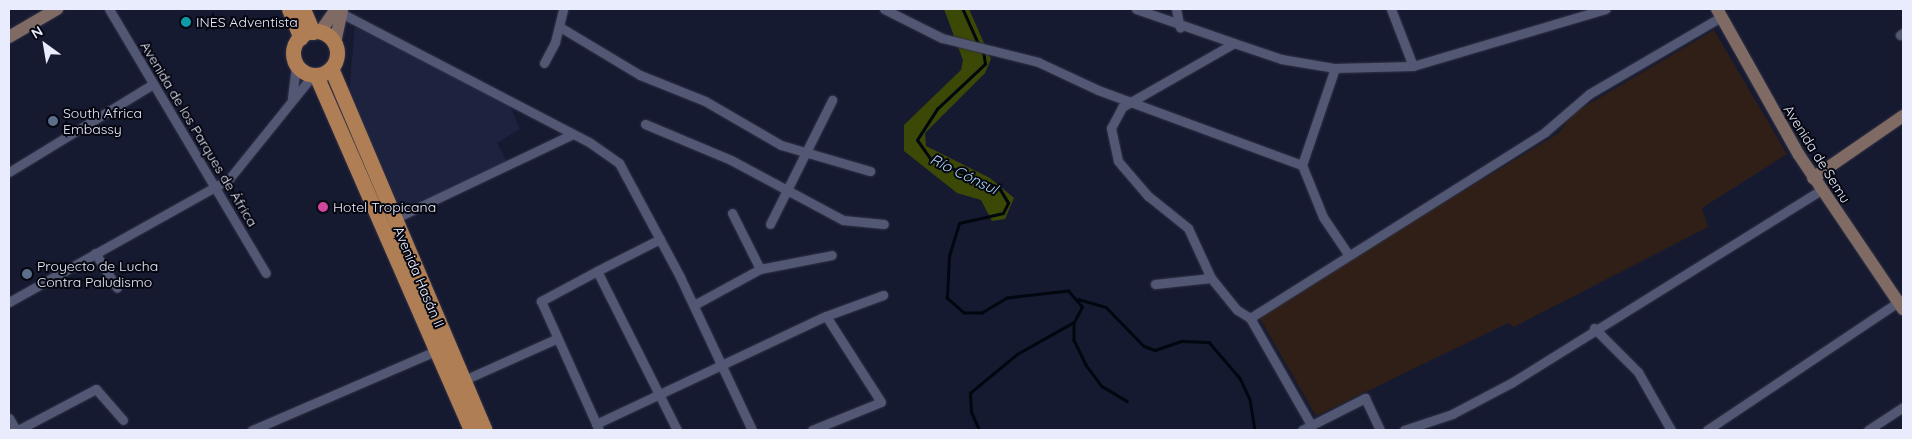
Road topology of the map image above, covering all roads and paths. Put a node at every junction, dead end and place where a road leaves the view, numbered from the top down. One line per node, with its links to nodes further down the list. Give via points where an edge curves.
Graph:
1 (57, 9): 16 (main road)
2 (109, 9): 25 (street, Avenida de los Parques de África)
3 (289, 9): 15 (main road)
4 (303, 9): 15 (main road)
5 (563, 9): 13 (street)
6 (884, 9): 27 (street, via 942,38 1038,62)
7 (1136, 9): 14 (street)
8 (1176, 9): 14 (street)
9 (1390, 9): 21 (street)
10 (1606, 9): 21 (street)
11 (340, 10): 15 (main road); 17 (main road); 31 (street)
12 (1719, 13): 36 (main road, Avenida de Semu); 46 (street, via 1589,94 1545,132)
13 (560, 27): 19 (street); 32 (street, via 640,75 706,101 752,130)
14 (1180, 28): 18 (street)
15 (311, 34): 17 (main road); 20 (main road, via 294,53)
16 (9, 37)
17 (334, 43): 22 (main road, via 337,56)
18 (1234, 43): 23 (street, via 1281,59); 27 (street)
19 (544, 63)
20 (296, 64): 24 (main road); 26 (street)
21 (1413, 66): 23 (street)
22 (331, 68): 24 (main road); 41 (main road, Avenida Hasán II)
23 (1335, 68): 33 (street)
24 (314, 75): 26 (street); 62 (main road, Avenida Hasán II)
25 (153, 84): 35 (street); 37 (street, Avenida de los Parques de África)
26 (292, 99): 37 (street, via 235,174)
27 (1131, 99): 33 (street); 51 (street, via 1112,128 1112,150 1148,196 1188,228)
28 (832, 100): 32 (street)
29 (1903, 116): 36 (main road)
30 (645, 124): 38 (street, via 731,160)
31 (571, 134): 41 (street); 44 (street, via 619,163)
32 (805, 153): 34 (street); 38 (street)
33 (1302, 165): 46 (street, via 1324,217)
34 (870, 170)
35 (9, 172)
36 (1813, 178): 39 (main road, Avenida de Semu)
37 (212, 185): 45 (street); 50 (street, Avenida de los Parques de África)
38 (787, 190): 42 (street); 43 (street, via 843,220)
39 (1821, 190): 57 (main road, Avenida de Semu); 60 (street, via 1744,242)
40 (732, 213): 48 (street)
41 (394, 219): 62 (main road, Avenida Hasán II)
42 (770, 224)
43 (884, 224)
44 (660, 239): 49 (street); 56 (street)
45 (95, 253): 53 (street); 55 (street)
46 (1348, 254): 59 (street)
47 (832, 255): 48 (street)
48 (760, 269): 56 (street)
49 (597, 271): 61 (street, via 541,301); 65 (street)
50 (266, 273)
51 (1210, 278): 52 (street); 59 (street, via 1237,310)
52 (1155, 284)
53 (117, 288)
54 (884, 295): 58 (street)
55 (9, 302)
56 (694, 305): 63 (street)
57 (1901, 305): 82 (street)
58 (826, 316): 63 (street); 77 (street, via 880,402)
59 (1250, 318): 69 (street)
60 (1594, 328): 80 (street, via 1474,404); 81 (street, via 1638,372)
61 (556, 339): 64 (street); 70 (street)
62 (442, 348): 64 (main road, Avenida Hasán II); 72 (street); 73 (main road, Avenida Hasán II)
63 (721, 364): 65 (street); 76 (street)
64 (462, 381): 74 (main road, Avenida Hasán II)
65 (658, 392): 70 (street); 75 (street)
66 (1903, 407): 83 (street)
67 (9, 418): 71 (street)
68 (124, 420): 71 (street, via 96,389)
69 (1310, 423): 78 (street); 79 (street, via 1365,398)
70 (597, 427)
71 (17, 430)
72 (252, 430)
73 (470, 430)
74 (484, 430)
75 (677, 430)
76 (752, 430)
77 (812, 430)
78 (1302, 430)
79 (1380, 430)
80 (1404, 430)
81 (1672, 430)
82 (1707, 430)
83 (1868, 430)

